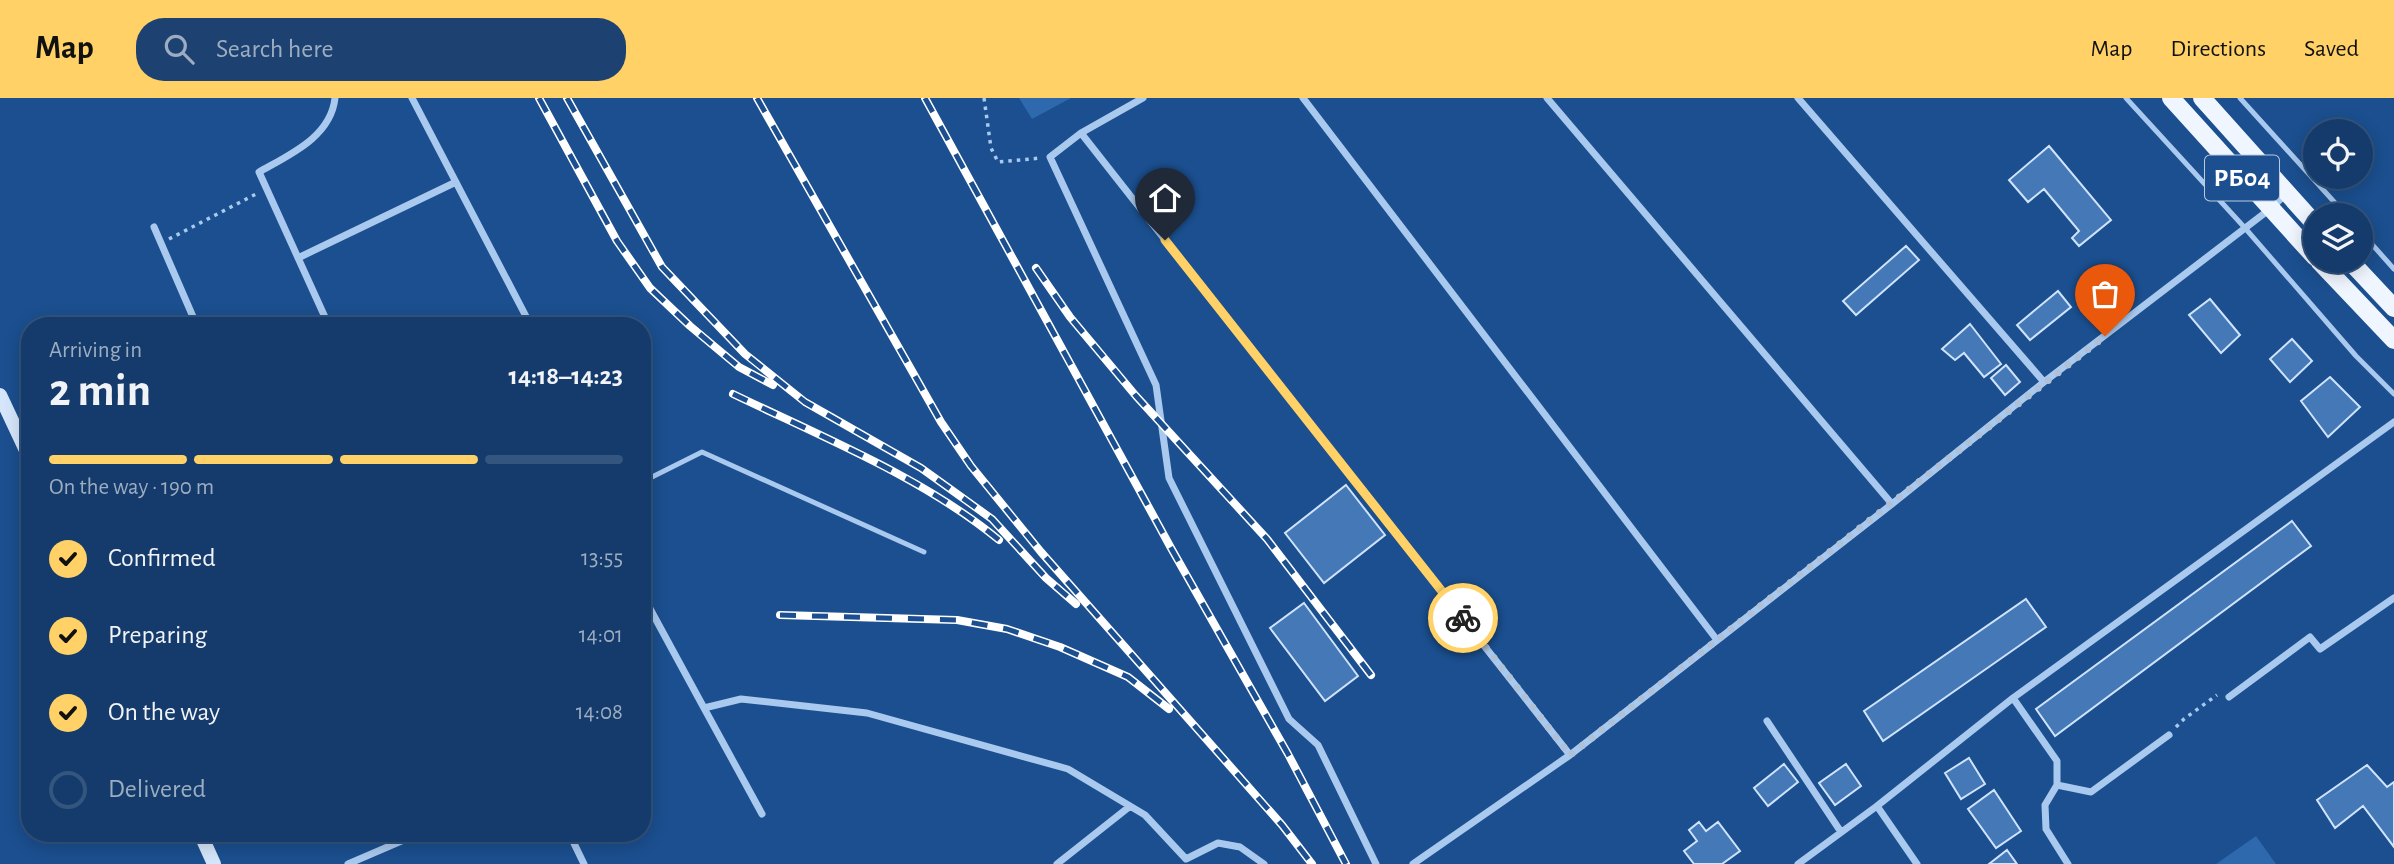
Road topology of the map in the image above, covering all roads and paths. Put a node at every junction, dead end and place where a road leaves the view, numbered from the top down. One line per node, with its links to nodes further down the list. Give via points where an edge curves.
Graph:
1 (335, 98): 15 (street, via 325,126 299,150 259,172)
2 (412, 98): 14 (street)
3 (984, 98): 13 (path, via 991,148 998,162)
4 (1143, 98): 12 (street)
5 (1303, 98): 44 (street)
6 (1547, 98): 40 (street)
7 (1798, 98): 34 (street)
8 (2126, 98): 21 (lane)
9 (2171, 98): 18 (main road, РБ04)
10 (2202, 98): 16 (main road, РБ04)
11 (2240, 98): 17 (lane)
12 (1081, 133): 13 (street); 50 (street)
13 (1050, 157): 64 (street, via 1156,386 1169,478 1289,719 1318,745)
14 (456, 182): 25 (street); 32 (street)
15 (267, 188): 22 (path); 25 (street)
16 (2287, 194): 18 (street); 19 (main road, РБ04)
17 (2335, 203)
18 (2270, 209): 21 (street); 23 (main road, РБ04)
19 (2303, 211)
20 (154, 228): 22 (street)
21 (2245, 228): 34 (street); 35 (lane)
22 (161, 244): 30 (street)
23 (2303, 244)
24 (2373, 245): 26 (lane)
25 (298, 258): 31 (street)
26 (2394, 269)
27 (2330, 273): 33 (main road)
28 (2361, 273): 29 (main road)
29 (2394, 308)
30 (193, 317)
31 (325, 317)
32 (526, 317)
33 (2394, 340)
34 (2044, 382): 40 (street)
35 (2394, 394)
36 (0, 395): 38 (street)
37 (2394, 422): 46 (street)
38 (21, 440)
39 (651, 478): 41 (lane, via 702,452)
40 (1892, 504): 44 (street)
41 (924, 552)
42 (2394, 598): 45 (street, via 2320,649 2310,637)
43 (651, 611): 47 (street)
44 (1717, 640): 50 (street)
45 (2229, 697): 49 (path, via 2217,695)
46 (2013, 698): 51 (street, via 2057,761); 52 (street)
47 (704, 708): 53 (street, via 741,699 867,713 1068,769); 54 (street)
48 (1767, 721): 55 (street)
49 (2169, 735): 51 (street, via 2091,792)
50 (1570, 755): 65 (street)
51 (2057, 785): 68 (street, via 2045,805 2046,829)
52 (1877, 806): 55 (street); 67 (street)
53 (1129, 807): 62 (street); 63 (street, via 1144,815 1186,859 1218,843 1240,847)
54 (762, 814)
55 (1841, 832): 66 (street)
56 (204, 842): 59 (street)
57 (399, 842): 60 (street)
58 (573, 842): 61 (street)
59 (214, 864)
60 (348, 864)
61 (584, 864)
62 (1058, 864)
63 (1264, 864)
64 (1376, 864)
65 (1413, 864)
66 (1798, 864)
67 (1917, 864)
68 (2068, 864)

